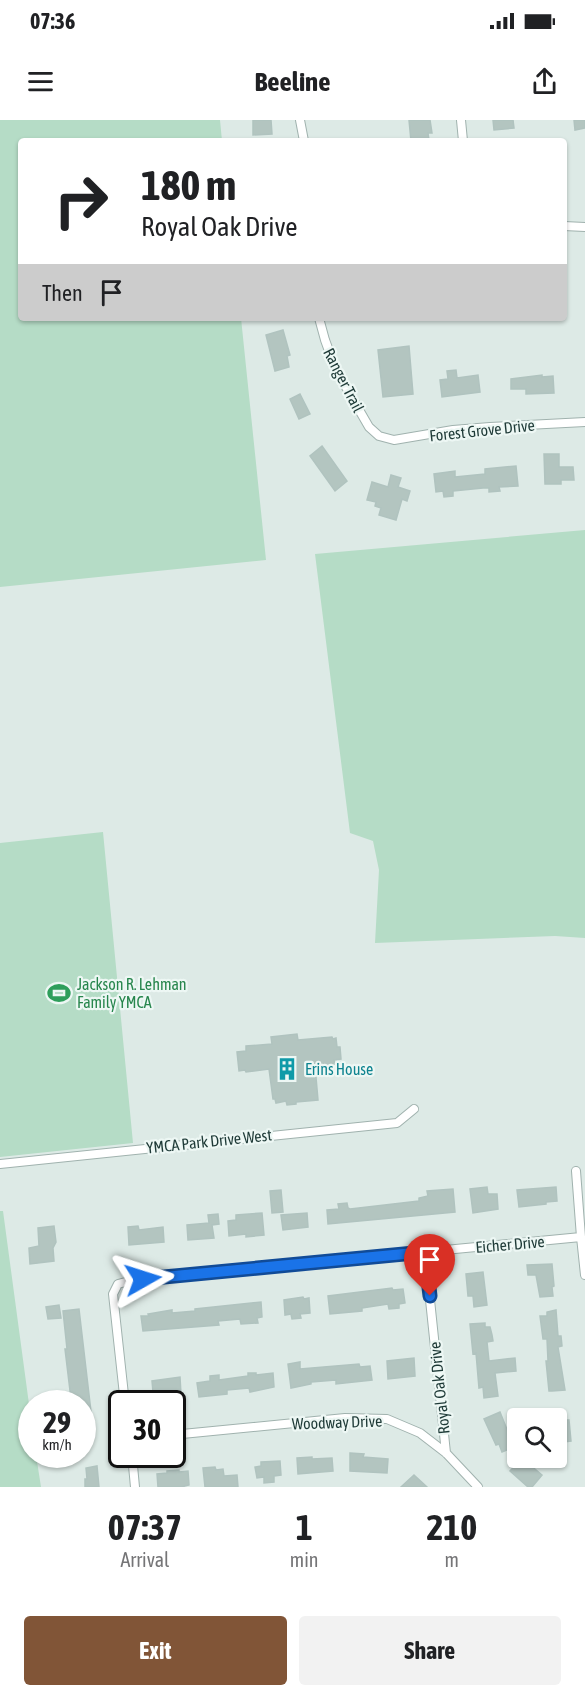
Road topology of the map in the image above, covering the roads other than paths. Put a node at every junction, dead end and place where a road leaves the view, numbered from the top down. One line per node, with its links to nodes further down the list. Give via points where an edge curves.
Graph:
1 (300, 120): 3 (street)
2 (461, 120): 4 (street)
3 (303, 138)
4 (463, 138)
5 (567, 226): 6 (street)
6 (585, 227)
7 (321, 321): 9 (street, Ranger Trail, via 336,370 369,427)
8 (585, 422): 9 (street, Forest Grove Drive, via 453,430 394,440)
9 (379, 436)
10 (414, 1109): 11 (street, YMCA Park Drive West, via 397,1123)
11 (0, 1164)
12 (576, 1171): 13 (street)
13 (581, 1238): 14 (street, Eicher Drive); 15 (street)
14 (425, 1252): 16 (street, Eicher Drive, via 118,1284 113,1303); 18 (street, Royal Oak Drive)
15 (585, 1275)
16 (123, 1390)
17 (186, 1434): 18 (street, Woodway Drive, via 345,1418 387,1419 420,1433)
18 (446, 1453): 21 (street, Woodway Drive)
19 (133, 1468): 20 (street)
20 (135, 1487)
21 (478, 1487)

